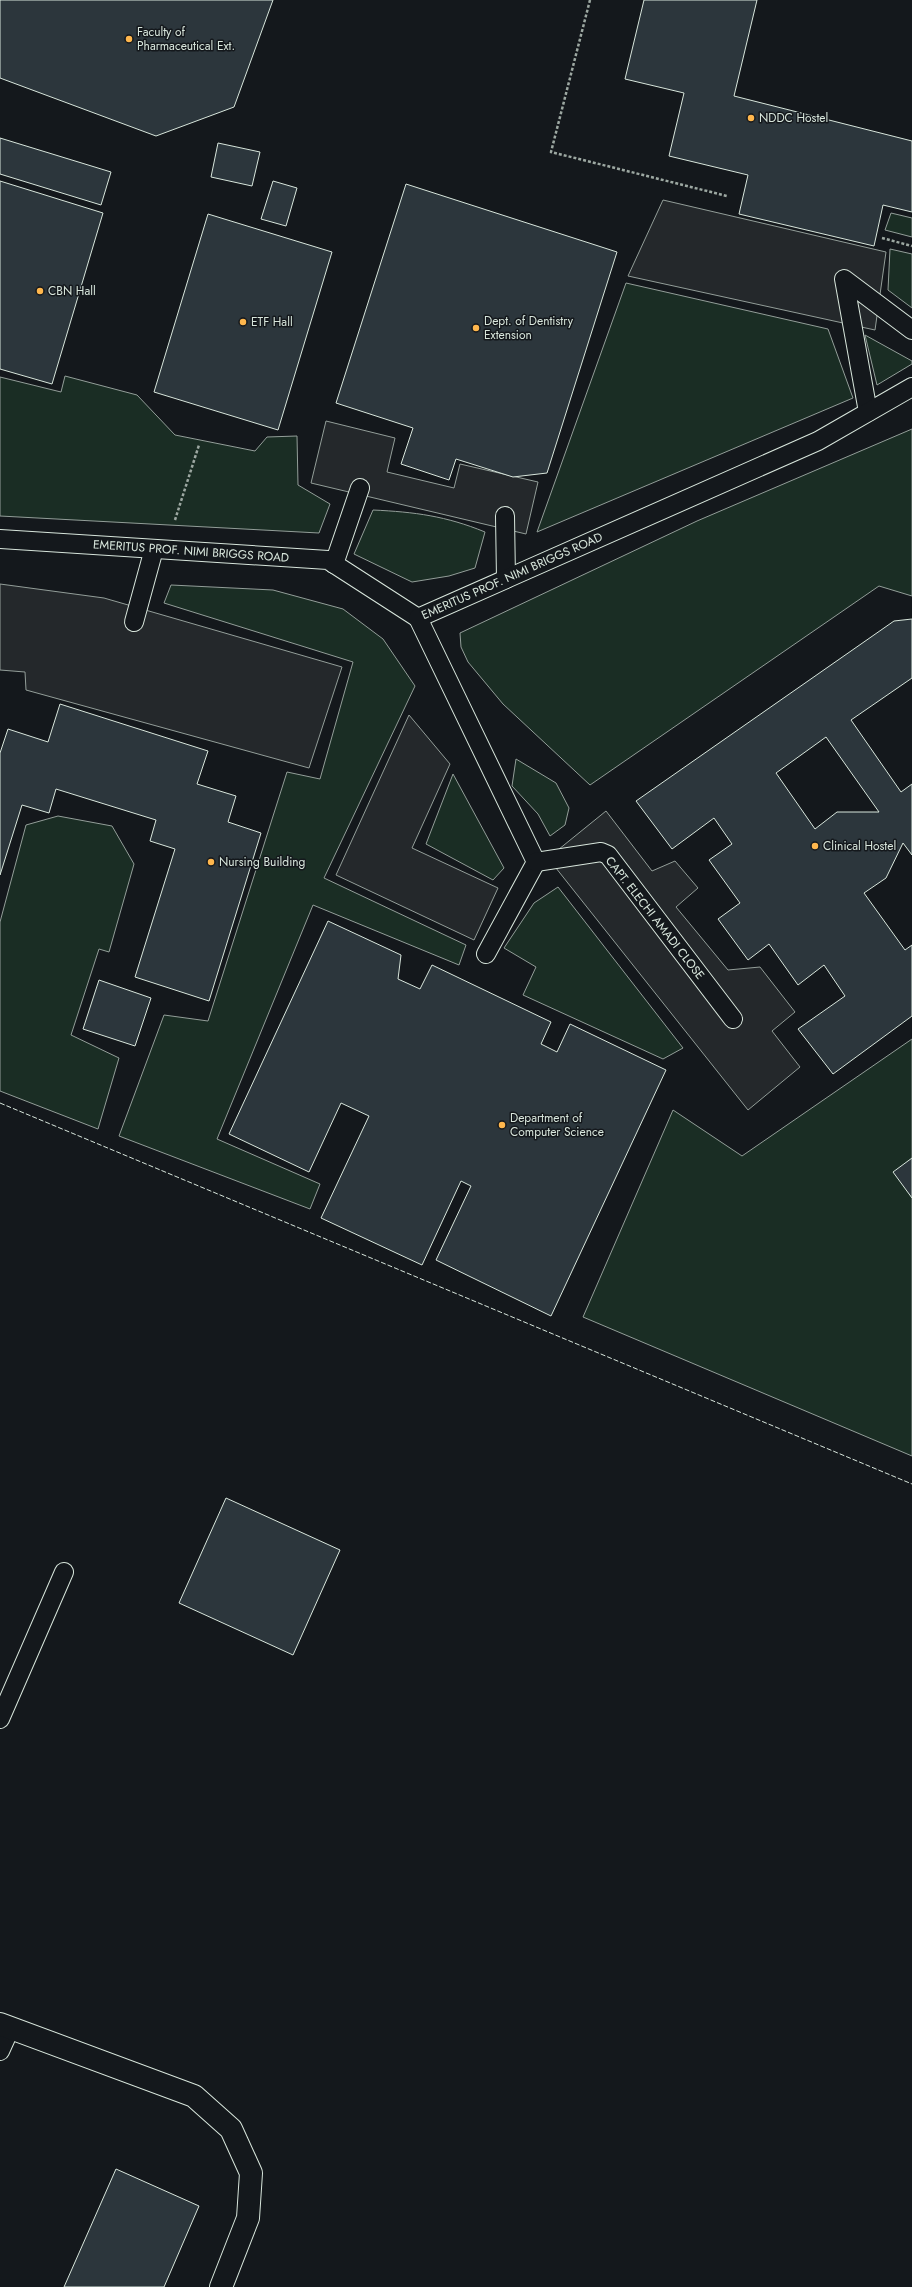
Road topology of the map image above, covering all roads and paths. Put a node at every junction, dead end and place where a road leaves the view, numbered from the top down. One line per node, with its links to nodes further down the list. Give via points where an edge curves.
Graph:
1 (590, 0): 2 (path, via 552,152)
2 (728, 196)
3 (882, 238): 4 (path)
4 (912, 246)
5 (912, 330): 7 (lane, via 844,279)
6 (912, 387): 7 (lane, EMERITUS PROF. NIMI BRIGGS ROAD)
7 (868, 412): 14 (lane, EMERITUS PROF. NIMI BRIGGS ROAD, via 818,441)
8 (199, 445): 12 (path)
9 (360, 488): 13 (lane)
10 (505, 516): 14 (lane)
11 (0, 539): 12 (lane, EMERITUS PROF. NIMI BRIGGS ROAD)
12 (160, 549): 13 (lane, EMERITUS PROF. NIMI BRIGGS ROAD, via 328,560); 16 (lane)
13 (334, 564): 15 (lane, EMERITUS PROF. NIMI BRIGGS ROAD)
14 (506, 579): 15 (lane, EMERITUS PROF. NIMI BRIGGS ROAD)
15 (418, 618): 17 (lane)
16 (134, 622)
17 (536, 862): 18 (lane); 19 (lane, CAPT. ELECHI AMADI CLOSE, via 601,852 608,855)
18 (486, 954)
19 (733, 1019)
20 (64, 1572): 21 (lane)
21 (0, 1719)
22 (5, 2026): 23 (lane); 24 (street, via 194,2096 231,2129 251,2173 250,2195 248,2218)
23 (0, 2051)
24 (221, 2287)

